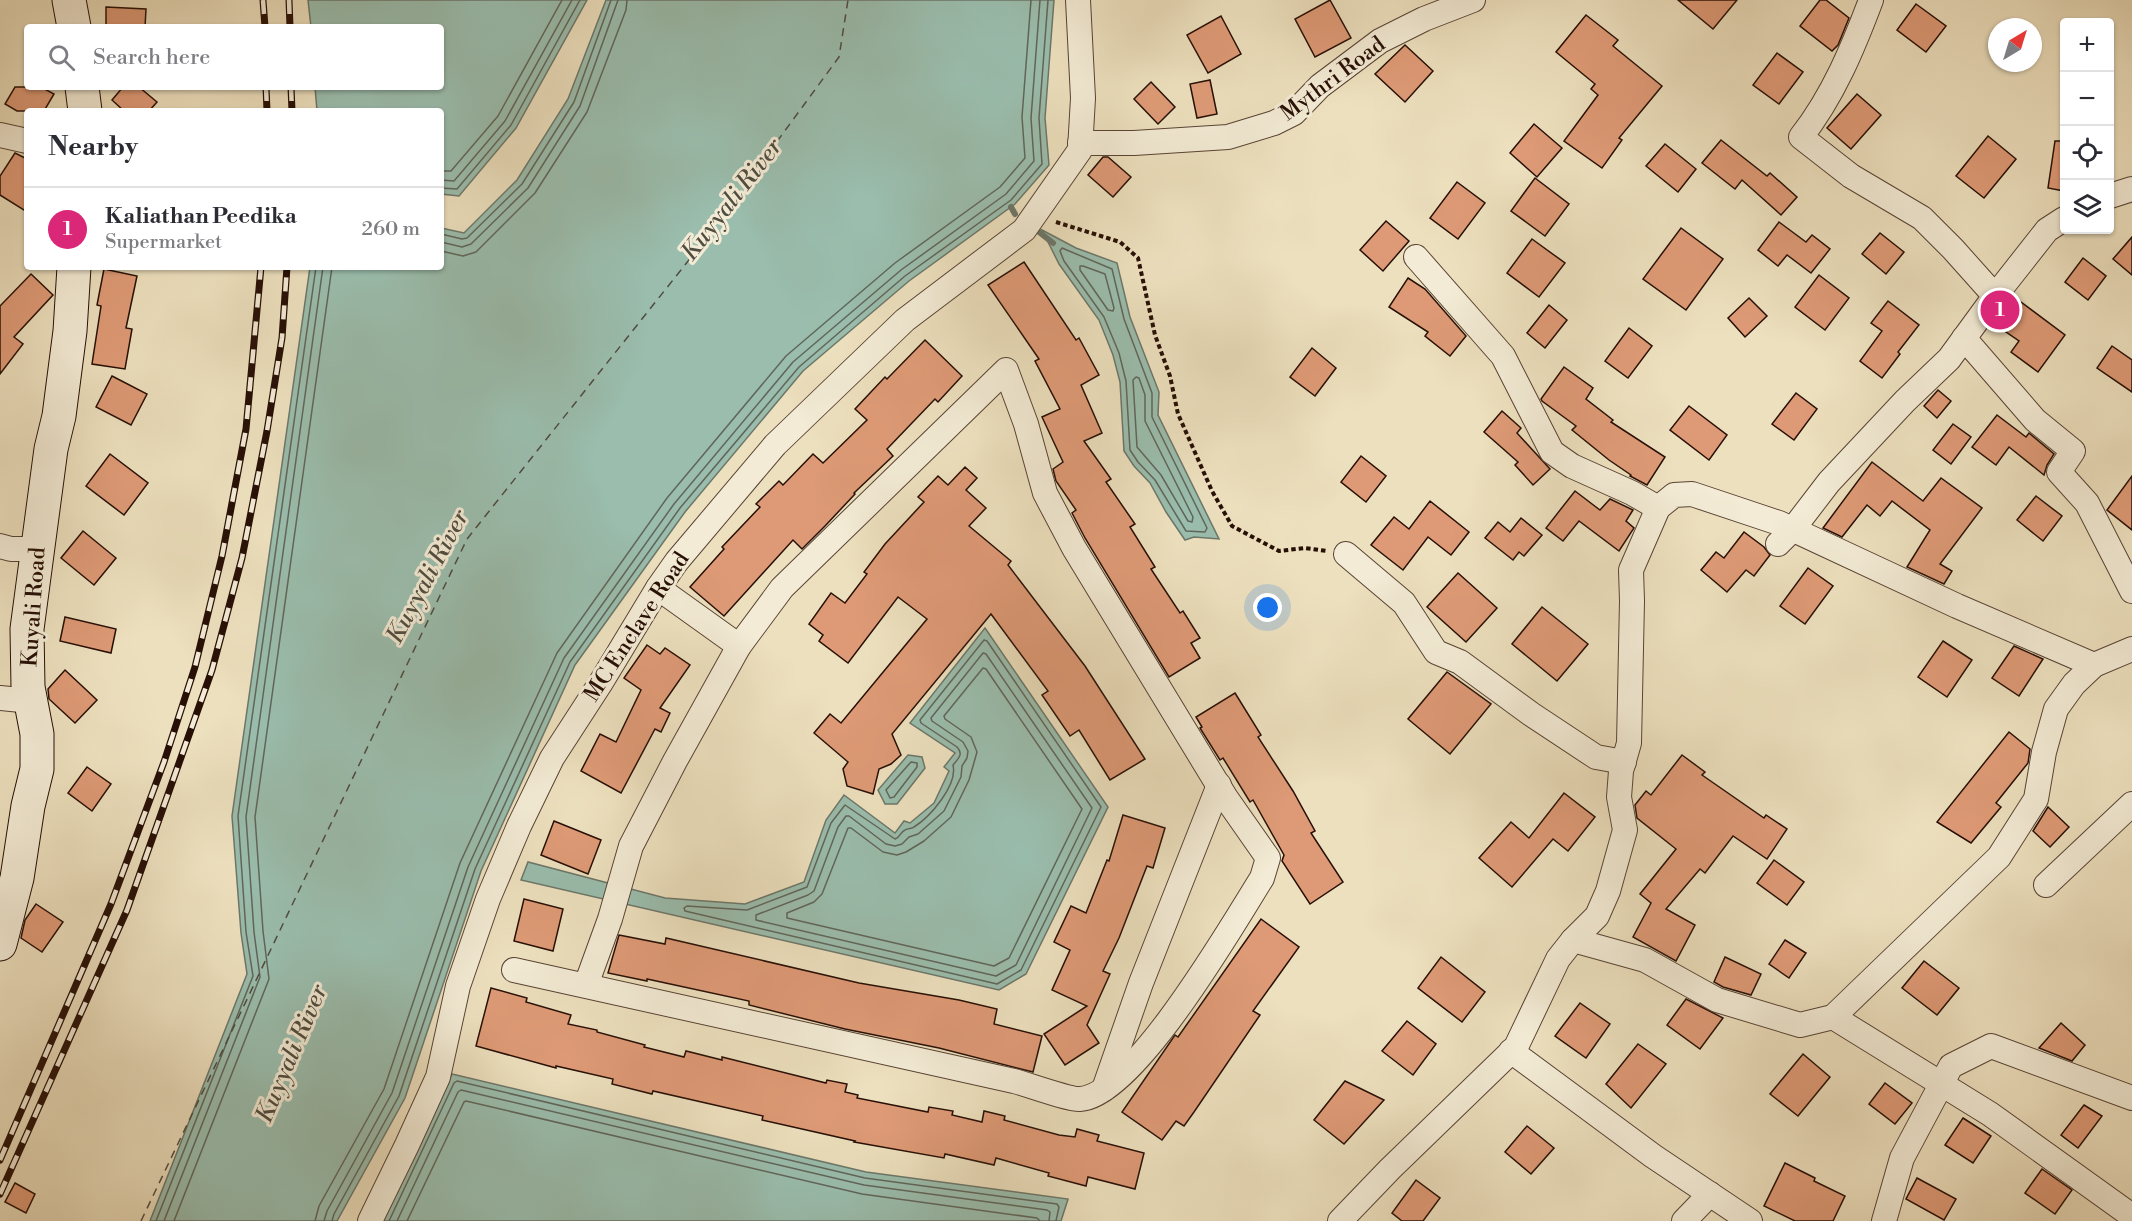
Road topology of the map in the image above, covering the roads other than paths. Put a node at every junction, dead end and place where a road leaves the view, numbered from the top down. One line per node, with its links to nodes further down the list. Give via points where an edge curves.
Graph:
1 (69, 0): 5 (main road)
2 (1078, 0): 10 (street, via 1083,98)
3 (1473, 0): 10 (street, Mythri Road, via 1380,41 1320,86 1294,112 1274,123 1228,137)
4 (1871, 0): 16 (street, via 1854,46 1816,118 1801,137 1851,176 1922,218)
5 (73, 24)
6 (82, 90): 7 (main road)
7 (85, 108)
8 (0, 135): 9 (street)
9 (24, 140)
10 (1080, 146): 24 (street, MC Enclave Road, via 1024,230 905,320 775,445)
11 (2132, 189): 12 (street)
12 (2114, 194)
13 (2060, 222): 16 (street, via 2047,230)
14 (1416, 257): 18 (street, via 1503,356 1552,452 1572,466)
15 (74, 270): 21 (main road, Kuyali Road, via 70,331)
16 (1995, 296): 17 (street)
17 (1964, 338): 19 (street, via 1949,359 1829,482); 23 (street, via 2035,420 2073,450 2059,472 2087,503)
18 (1658, 508): 19 (street, via 1674,495 1692,494 1730,505); 30 (street, via 1631,570 1629,742)
19 (1785, 536): 28 (street)
20 (0, 546): 21 (street)
21 (37, 549): 29 (main road, Kuyali Road, via 27,630 28,687)
22 (1346, 554): 30 (street, via 1404,603 1436,652 1460,662 1596,757)
23 (2126, 563): 25 (street)
24 (658, 588): 26 (street); 45 (street, MC Enclave Road, via 552,758 519,826 458,986 438,1077)
25 (2132, 591)
26 (740, 646): 31 (street, via 782,588 1006,370 1045,493 1074,548); 37 (street, via 631,846)
27 (2132, 650): 28 (street)
28 (2094, 665): 38 (street, via 2056,709 2036,799 1999,857)
29 (15, 699): 35 (main road, Kuyali Road, via 37,734 37,769)
30 (1624, 762): 34 (street, via 1619,797 1625,830 1608,891 1597,916)
31 (1219, 785): 41 (street); 41 (street, via 1268,858 1262,878 1191,992 1135,1063)
32 (2132, 804): 33 (street)
33 (2046, 885)
34 (1573, 940): 38 (street, via 1645,960 1717,1000 1800,1025); 39 (street, via 1558,959)
35 (0, 944)
36 (513, 970): 37 (street)
37 (586, 985): 41 (street, via 1079,1099)
38 (1833, 1017): 40 (street)
39 (1511, 1051): 43 (street); 46 (street)
40 (1941, 1084): 42 (street, via 1951,1066 1991,1046); 44 (street, via 1990,1114); 49 (street, via 1902,1158)
41 (1103, 1091)
42 (2132, 1098)
43 (1710, 1194): 47 (street); 48 (street)
44 (2132, 1216)
45 (370, 1221)
46 (1340, 1221)
47 (1684, 1221)
48 (1750, 1221)
49 (1884, 1221)

